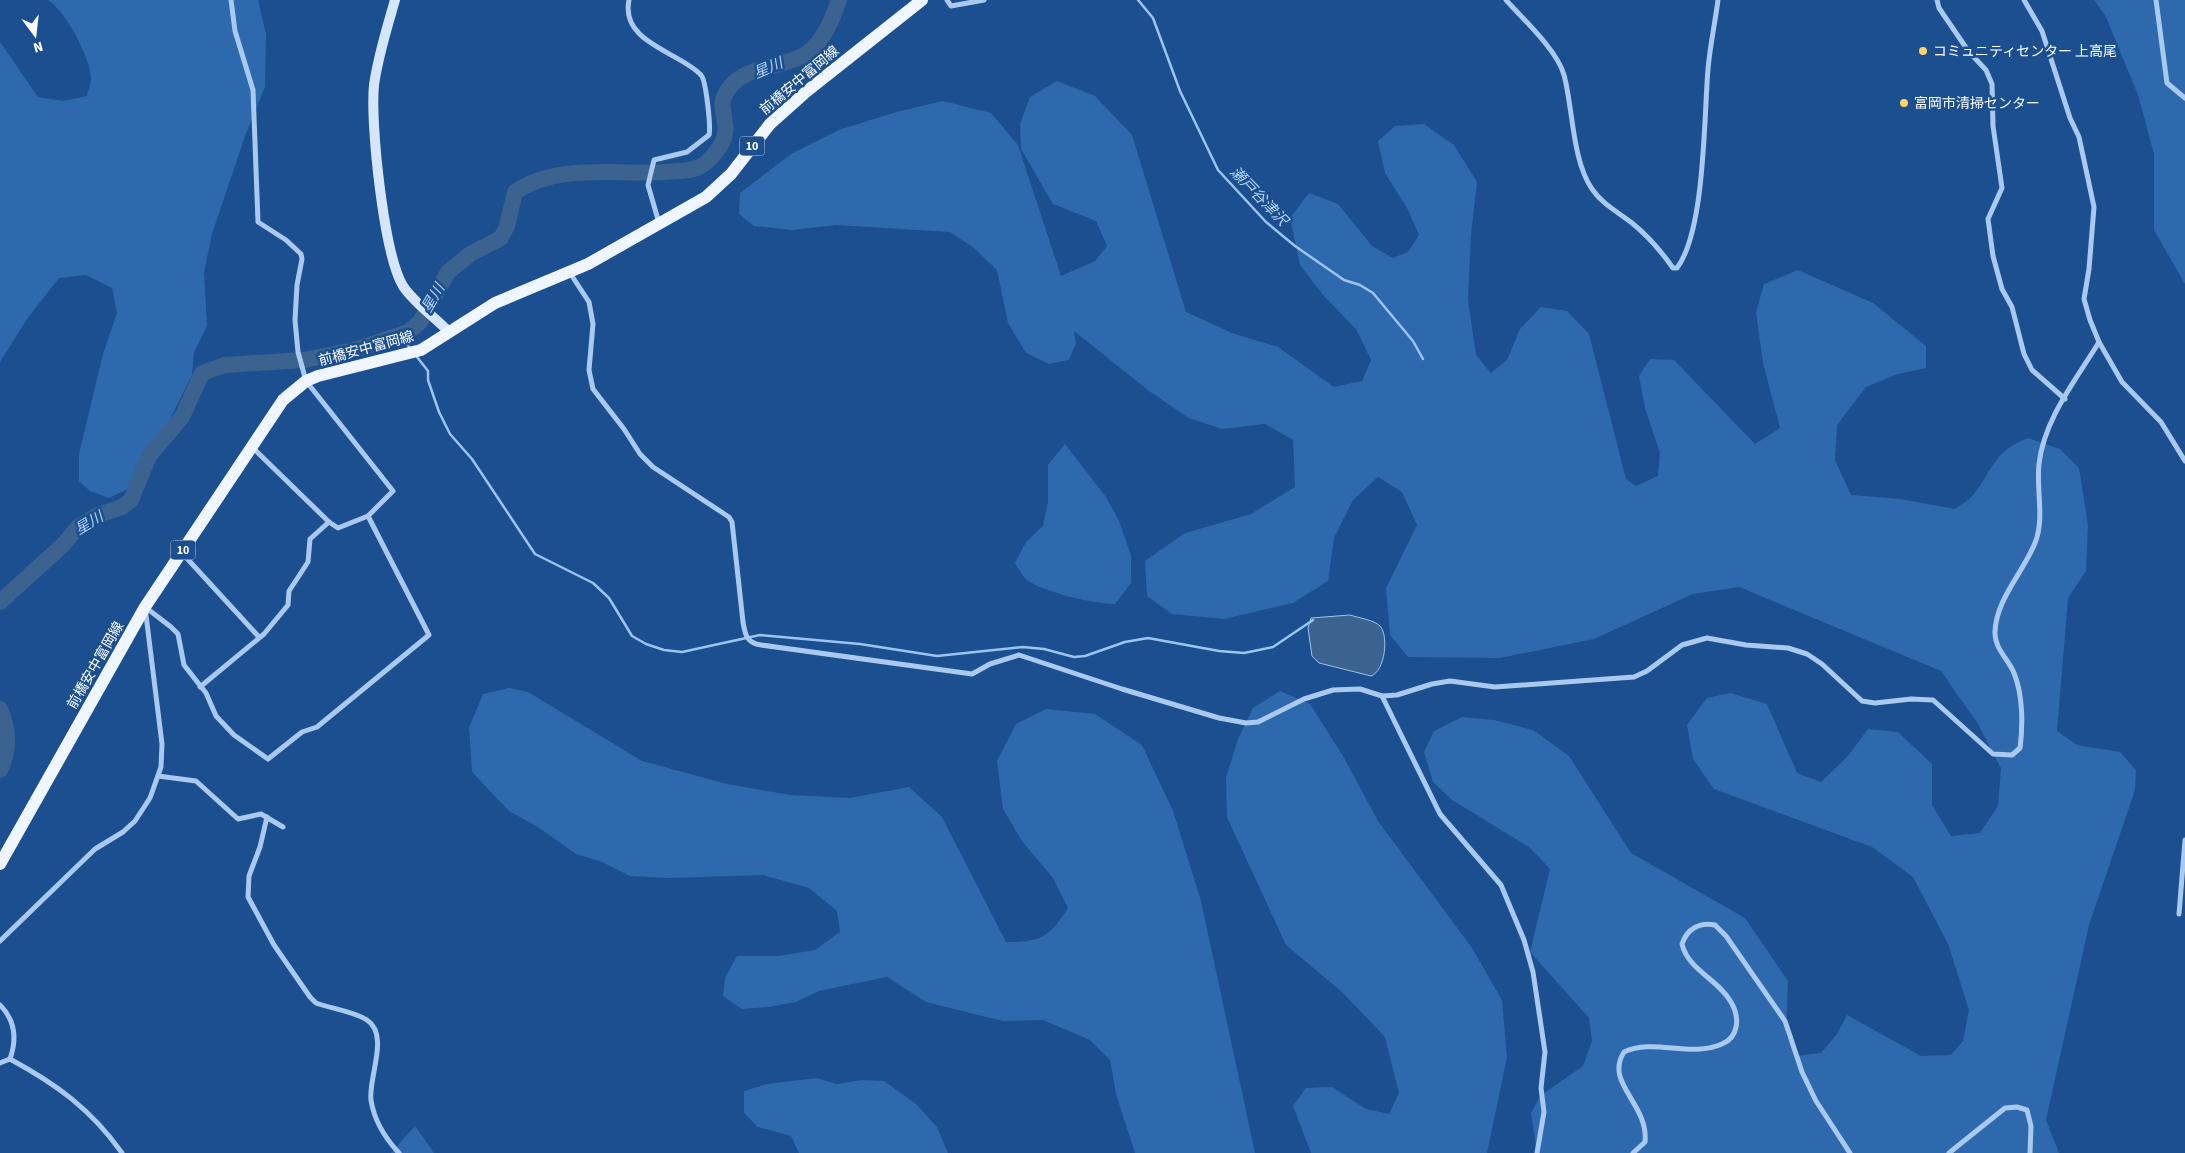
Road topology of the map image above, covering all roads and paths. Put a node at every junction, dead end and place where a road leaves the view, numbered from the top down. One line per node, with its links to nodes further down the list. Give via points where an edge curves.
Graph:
1 (231, 0): 17 (street, via 235,31 254,90 258,222 297,248 302,259 295,320 298,352)
2 (395, 0): 15 (street, via 374,85 374,127 385,220 395,268 404,287)
3 (629, 0): 13 (street, via 633,26 668,55 701,74 711,127 710,135 688,152 654,160 648,185)
4 (922, 0): 13 (main road, 前橋安中富岡線 / 10, via 770,124 731,174 706,197)
5 (946, 0): 6 (street, via 951,6)
6 (984, 0)
7 (1506, 0): 8 (street, via 1558,62 1576,144 1591,188 1602,202 1648,237 1673,268 1677,268 1685,258 1697,204 1708,66)
8 (1718, 0)
9 (1937, 0): 18 (street, via 1969,52 1986,70 1992,84 1993,126 2002,188 1988,219 1993,256 2002,289 2012,307 2024,354 2032,370)
10 (2024, 0): 16 (street, via 2042,31 2079,137 2094,208 2084,298)
11 (2156, 0): 12 (street, via 2168,83)
12 (2185, 98)
13 (659, 224): 14 (main road, 前橋安中富岡線 / 10)
14 (570, 273): 15 (main road, 前橋安中富岡線 / 10, via 502,300); 27 (street, via 590,302 593,389 653,467 732,522 744,631 752,643 972,674 990,664 1019,655 1122,689 1246,723 1258,722 1304,698 1333,690 1360,689)
15 (449, 332): 17 (main road, 前橋安中富岡線 / 10, via 410,354)
16 (2099, 342): 18 (street); 20 (street, via 2122,382 2161,422)
17 (306, 381): 19 (main road, 前橋安中富岡線 / 10, via 283,400); 21 (street, via 393,491)
18 (2064, 400): 27 (street, via 2044,437 2039,466 2040,526 2035,543 1998,611 1994,634 2000,651 2014,672 2018,689 2022,732 2020,748 2012,755 1993,754 1933,700 1874,703 1862,700 1807,654 1788,648 1707,638 1682,646 1647,671 1634,676 1495,686 1450,682)
19 (251, 447): 22 (street); 23 (main road, 前橋安中富岡線 / 10)
20 (2185, 461)
21 (368, 516): 22 (street, via 338,528); 26 (street, via 429,636 317,727 302,732 268,758 234,735 216,716)
22 (329, 522): 25 (street, via 310,539 308,562 290,591 288,605)
23 (181, 553): 24 (main road, 前橋安中富岡線 / 10); 25 (street)
24 (145, 607): 26 (street, via 178,634 184,666); 28 (street, via 162,744); 32 (main road, 前橋安中富岡線 / 10)
25 (259, 637): 26 (street)
26 (200, 687)
27 (1382, 696): 40 (street, via 1440,814 1501,885 1524,940 1533,972 1545,1052 1544,1112)
28 (158, 776): 29 (street, via 196,781 238,819 261,814); 34 (street, via 150,798 135,821 95,850)
29 (267, 817): 30 (street); 39 (street, via 249,876 248,897 274,945 316,1004 368,1020 376,1031 377,1061 371,1099 383,1134)
30 (283, 828)
31 (2185, 840): 33 (street)
32 (0, 864)
33 (2179, 914)
34 (0, 941)
35 (0, 1005): 36 (street, via 12,1022 15,1046)
36 (10, 1059): 37 (street); 38 (street, via 60,1088 87,1111)
37 (0, 1063)
38 (122, 1153)
39 (399, 1153)
40 (1537, 1153)
41 (1633, 1153): 42 (street, via 1645,1142 1646,1128 1640,1110 1619,1078 1617,1068 1624,1052 1645,1047 1713,1047 1730,1040 1737,1026 1731,1001 1683,951 1682,944 1689,932 1707,923 1715,924 1726,936 1785,1021 1802,1072 1816,1101)
42 (1850, 1153)
43 (1949, 1153): 44 (street, via 2005,1108 2017,1107 2027,1110 2031,1126)
44 (2030, 1153)

